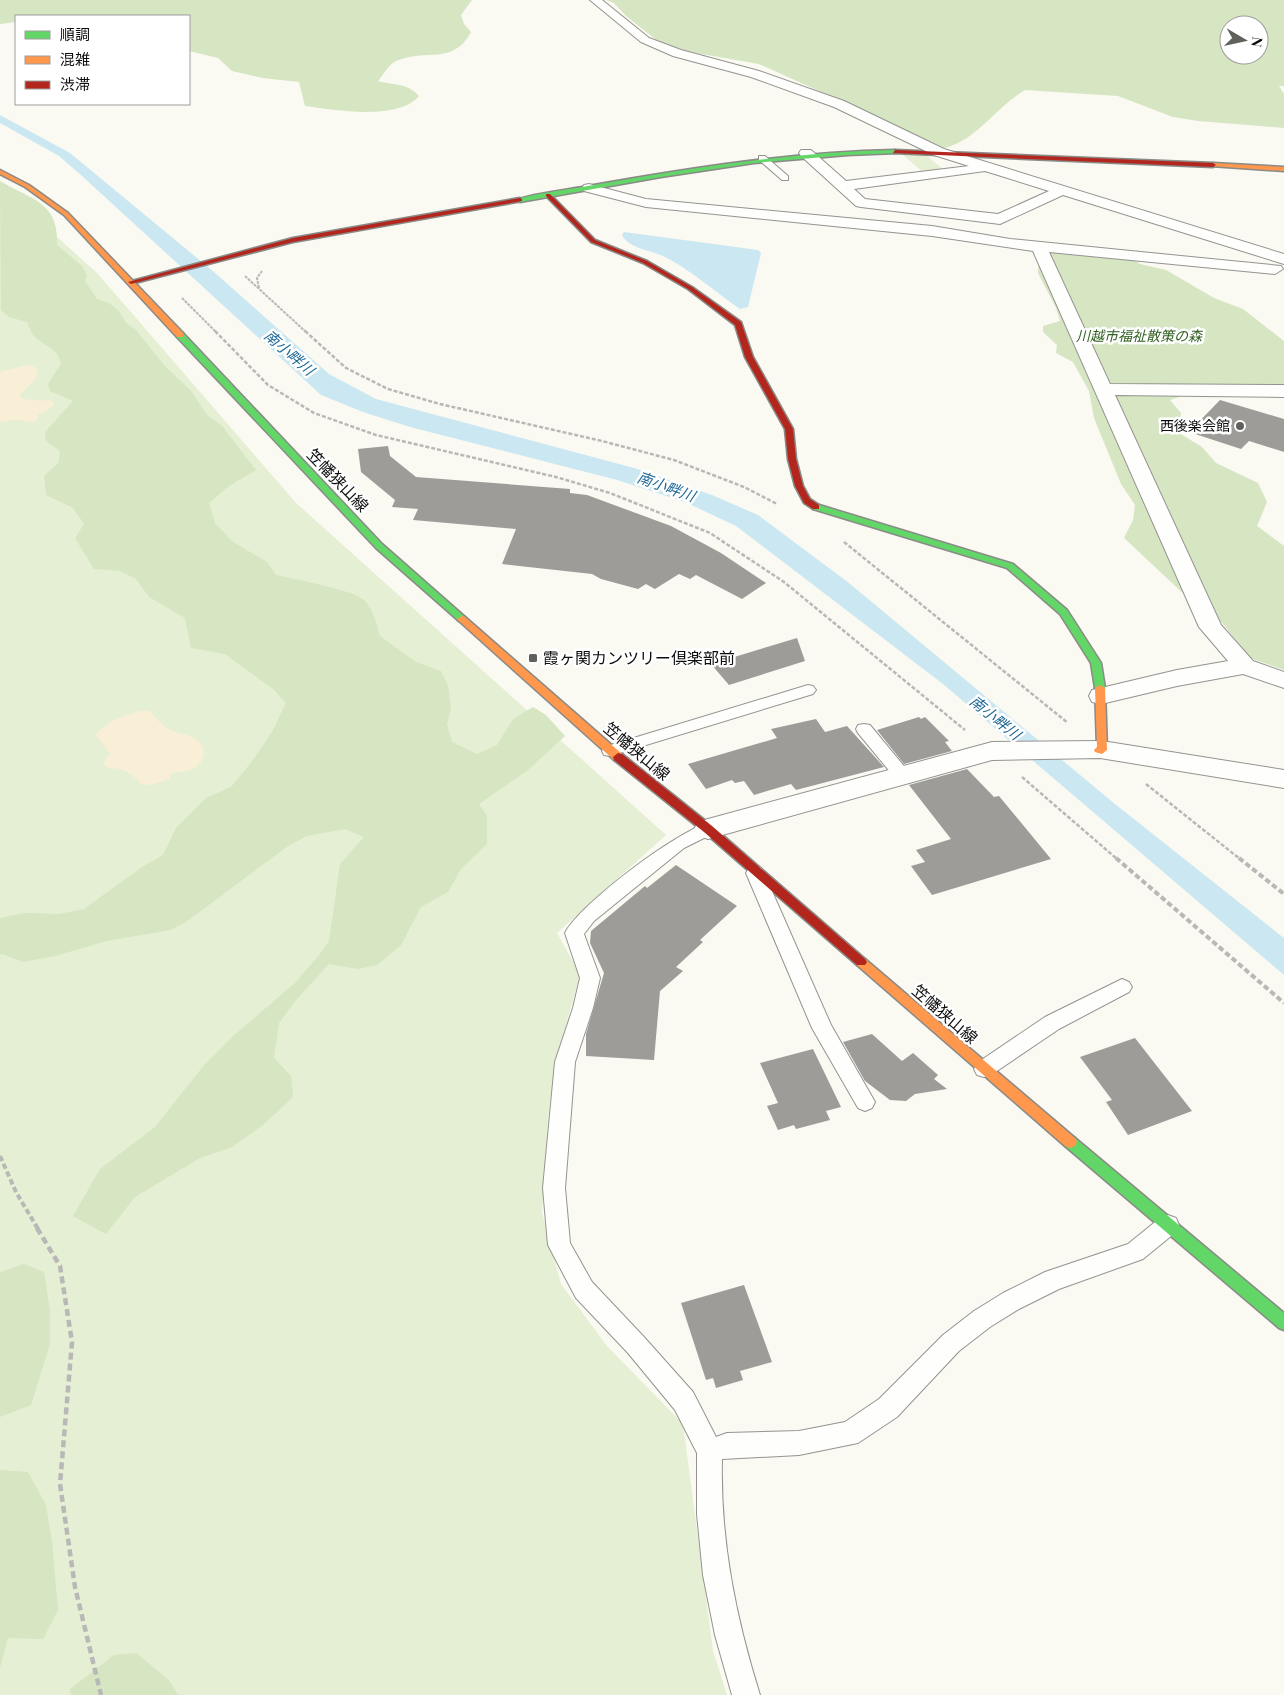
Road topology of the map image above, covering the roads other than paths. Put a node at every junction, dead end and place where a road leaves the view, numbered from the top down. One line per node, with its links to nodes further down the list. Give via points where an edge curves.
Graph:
1 (595, 0): 2 (street, via 645,40 678,53 756,74 838,104)
2 (939, 152): 3 (street); 5 (street); 6 (street)
3 (806, 153): 4 (street); 9 (street)
4 (762, 158): 8 (lane); 10 (street)
5 (987, 168): 9 (street); 11 (street)
6 (1284, 169)
7 (0, 172): 16 (street, 笠幡狭山線, via 27,186 66,214)
8 (785, 178)
9 (842, 186): 11 (street, via 861,203 1000,219)
10 (589, 188): 12 (street); 13 (street, via 646,203 855,223)
11 (1060, 191): 14 (street)
12 (548, 195): 16 (street, via 293,240); 23 (street, via 593,240 645,262 690,288 738,324 749,357 789,429 792,459 807,501 816,507 1010,566 1064,612 1096,663)
13 (1039, 247): 15 (street); 17 (street)
14 (1284, 259)
15 (1284, 270)
16 (131, 282): 26 (street, 笠幡狭山線, via 379,546)
17 (1103, 388): 18 (street); 20 (street, via 1211,627)
18 (1284, 391)
19 (1284, 663): 20 (street, via 1274,667)
20 (1246, 666): 21 (street); 23 (street)
21 (1284, 680)
22 (808, 690): 26 (lane)
23 (1101, 696): 25 (street)
24 (864, 729): 27 (lane)
25 (1101, 750): 27 (street, via 993,751); 28 (street)
26 (610, 751): 29 (street, 笠幡狭山線)
27 (902, 775): 29 (street)
28 (1284, 779)
29 (708, 829): 30 (street, 笠幡狭山線); 36 (lane, via 678,844 588,916 574,933 590,978 584,1008 565,1062 554,1188 559,1245 584,1290 684,1401)
30 (753, 868): 32 (street, 笠幡狭山線); 33 (lane, via 822,1028)
31 (1122, 987): 32 (lane, via 1052,1023)
32 (984, 1069): 34 (street, 笠幡狭山線)
33 (865, 1102)
34 (1168, 1224): 35 (street, 笠幡狭山線); 36 (lane, via 1135,1252 1053,1280 982,1319 950,1343 888,1408 849,1434 799,1442 727,1445)
35 (1284, 1324)
36 (710, 1452): 37 (lane, via 708,1480 714,1566 730,1647)
37 (746, 1695)

